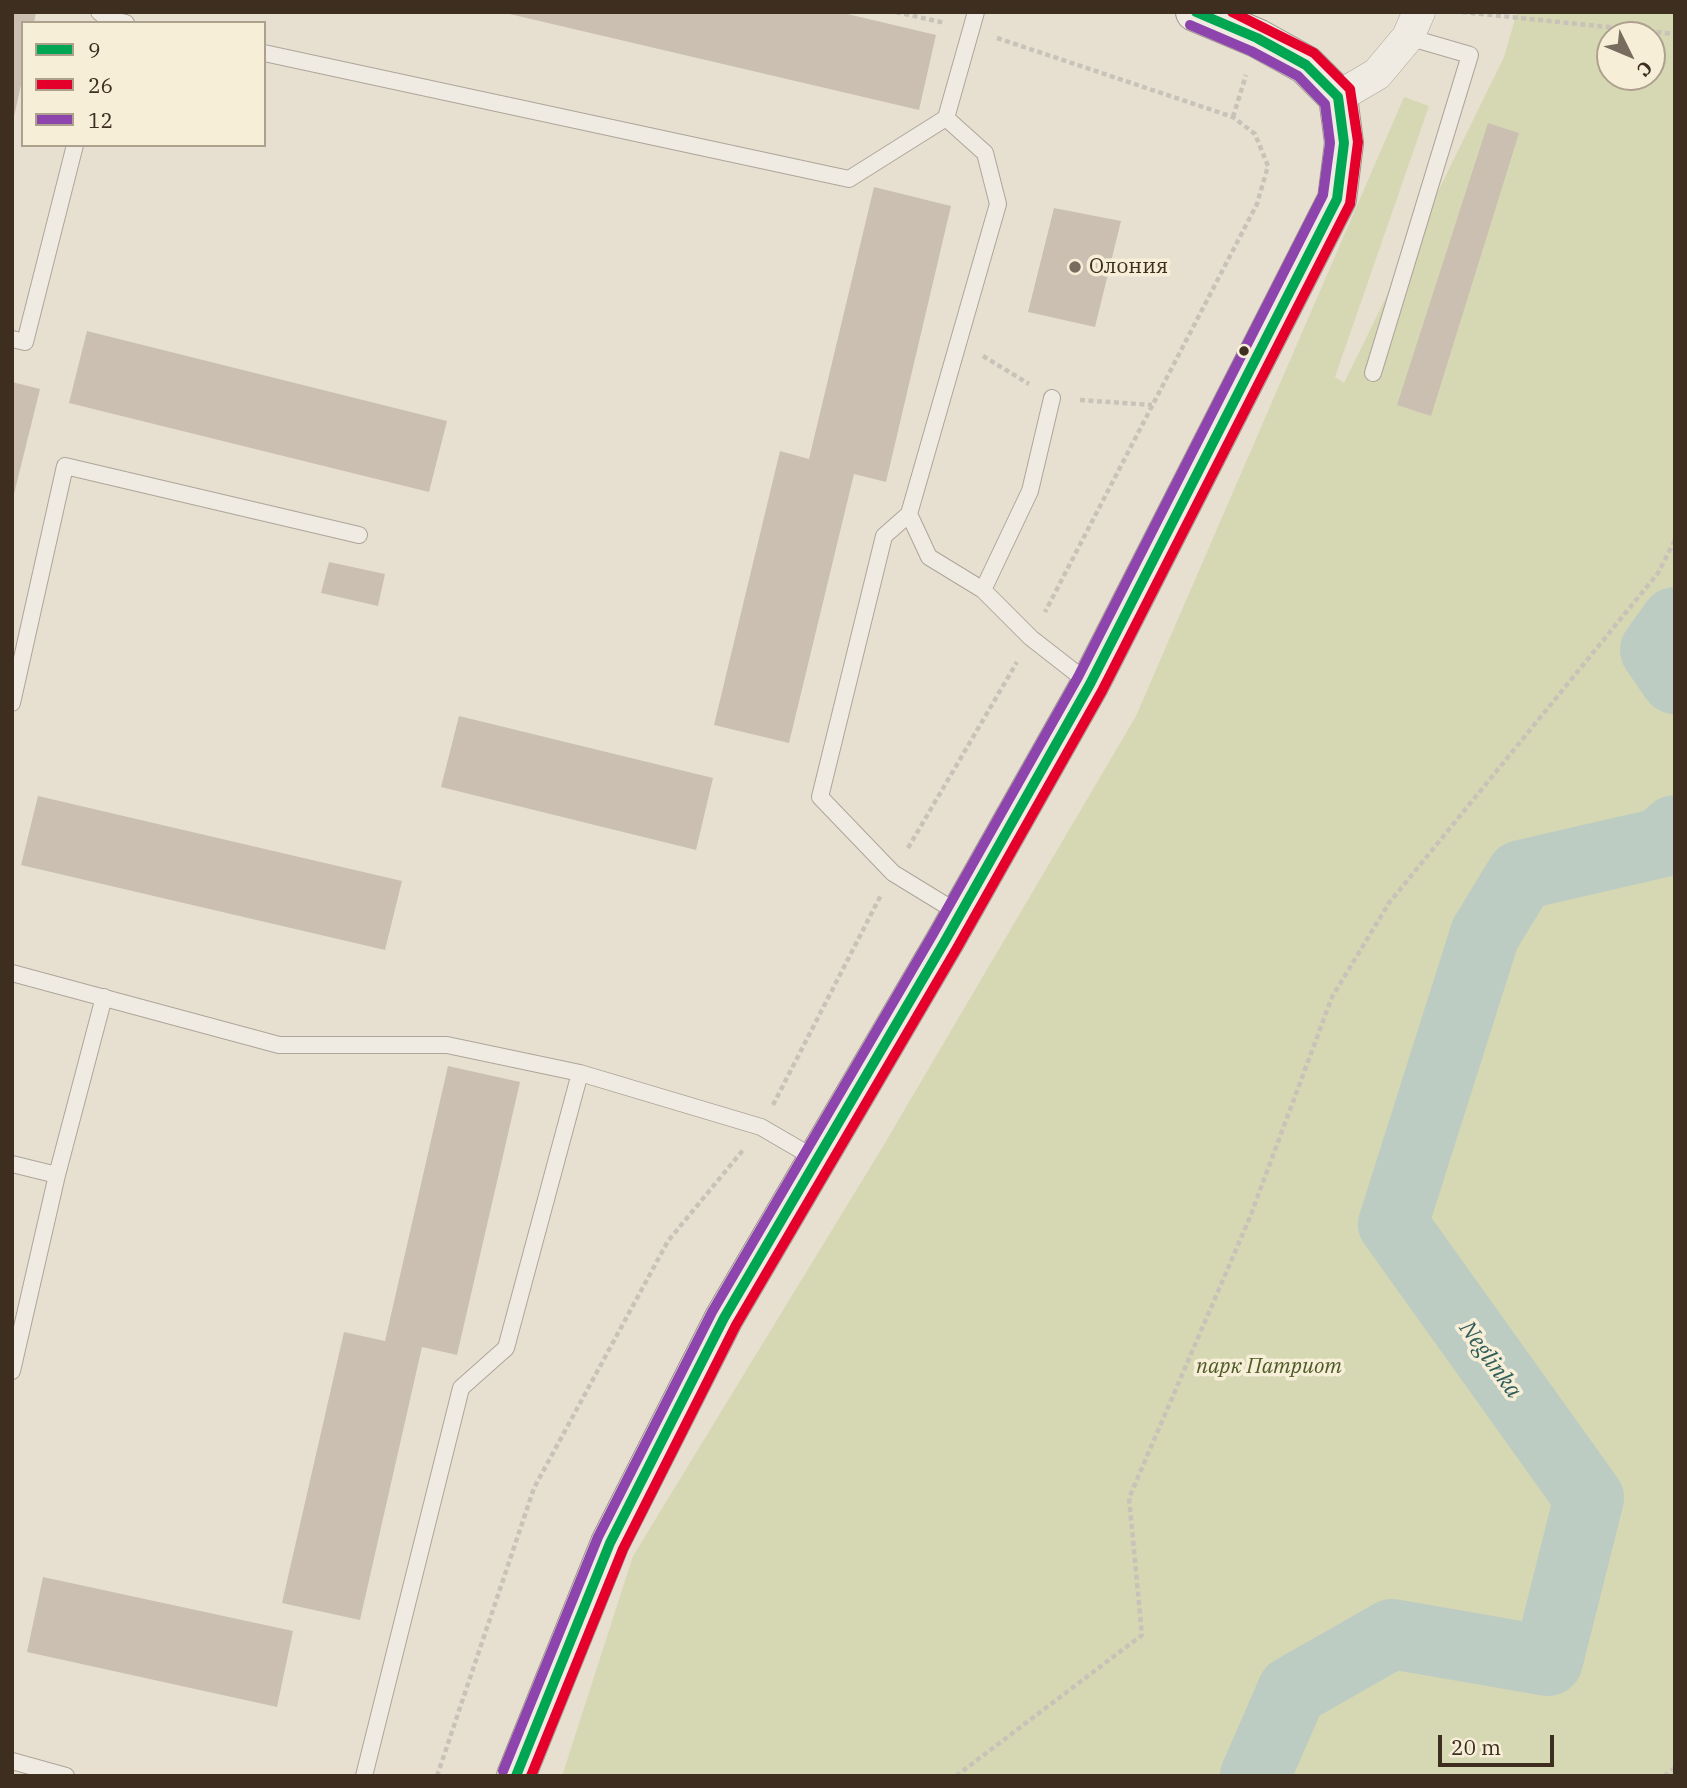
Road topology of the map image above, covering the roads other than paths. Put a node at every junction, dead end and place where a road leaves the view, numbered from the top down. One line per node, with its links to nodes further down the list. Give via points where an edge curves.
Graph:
1 (976, 12): 6 (lane)
2 (1195, 12): 5 (street, via 1306,65)
3 (1413, 25): 5 (street, via 1377,74); 9 (lane, via 1470,55)
4 (266, 53): 6 (lane, via 849,179)
5 (1338, 97): 14 (street, via 1344,143 1337,199)
6 (946, 118): 11 (lane, via 985,153 998,204)
7 (74, 147): 8 (lane, via 25,342)
8 (12, 339)
9 (1373, 373)
10 (1052, 398): 13 (lane, via 1030,491)
11 (909, 514): 13 (lane, via 929,557); 16 (lane, via 884,536 820,797 893,873)
12 (359, 535): 15 (lane, via 65,466)
13 (983, 590): 14 (lane, via 1031,638)
14 (1090, 684): 16 (street)
15 (12, 703)
16 (960, 914): 20 (street)
17 (12, 972): 18 (lane)
18 (104, 997): 19 (lane, via 279,1045 447,1045); 22 (lane)
19 (580, 1073): 20 (lane, via 761,1127); 26 (lane, via 506,1348 461,1388)
20 (816, 1159): 27 (street, via 724,1318 610,1543)
21 (12, 1164): 22 (lane)
22 (57, 1175): 23 (lane)
23 (12, 1371)
24 (12, 1761): 25 (lane)
25 (66, 1776)
26 (364, 1776)
27 (516, 1776)

